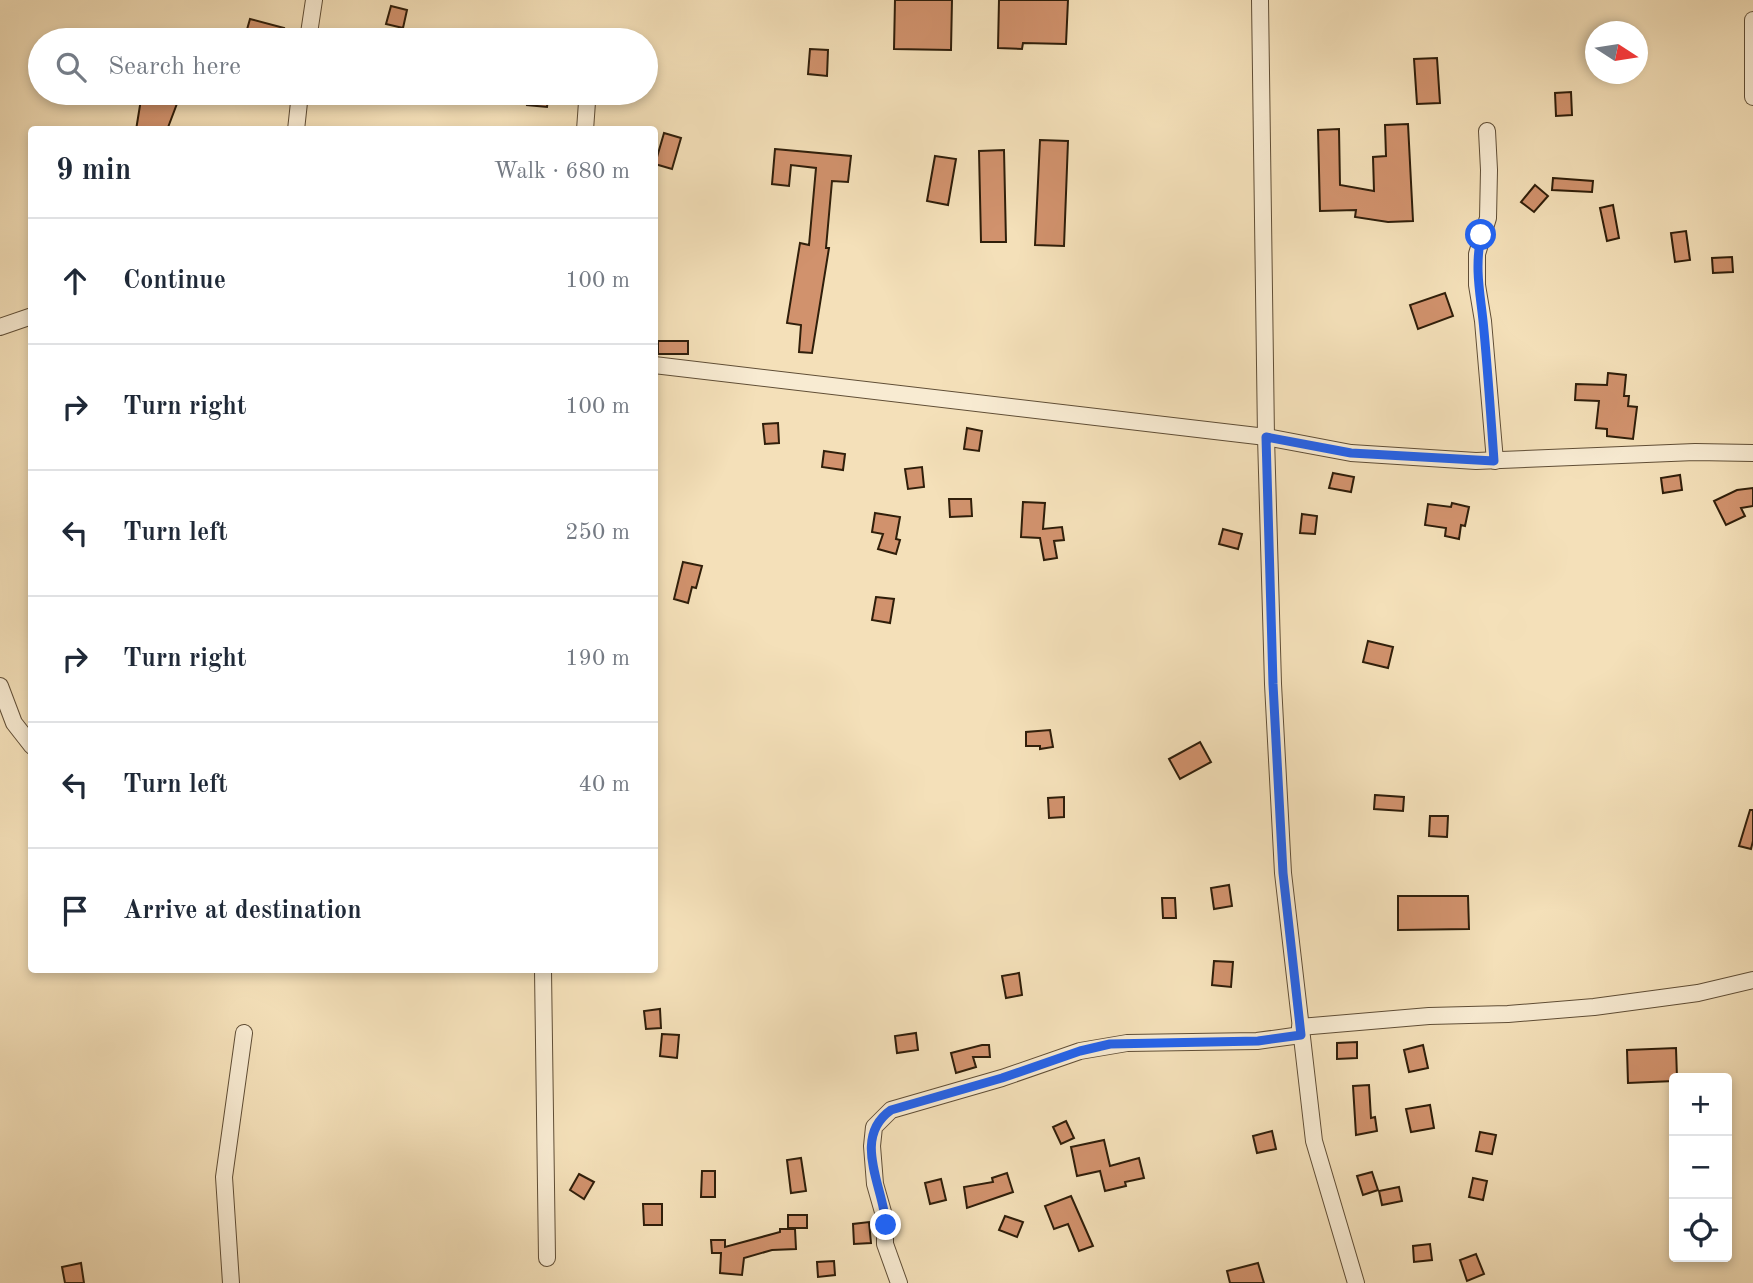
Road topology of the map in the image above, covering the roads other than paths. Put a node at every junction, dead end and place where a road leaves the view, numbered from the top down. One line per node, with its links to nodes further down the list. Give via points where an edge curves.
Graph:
1 (314, 0): 4 (street)
2 (1260, 0): 14 (street)
3 (1753, 20): 5 (street)
4 (310, 28)
5 (1753, 97)
6 (299, 105): 8 (street)
7 (587, 105): 9 (street)
8 (296, 126)
9 (585, 126)
10 (1486, 131): 16 (street, via 1488,218 1477,254 1477,285)
11 (28, 317): 12 (street)
12 (0, 327)
13 (658, 365): 14 (street)
14 (1266, 437): 16 (street, via 1351,453); 21 (street, via 1283,873)
15 (1753, 453): 16 (street)
16 (1494, 461)
17 (0, 686): 18 (street, via 14,723)
18 (28, 741)
19 (543, 973): 23 (street)
20 (1753, 980): 21 (street, via 1698,993 1594,1007 1429,1016)
21 (1301, 1031): 25 (street, via 1258,1041 1110,1044 891,1110 874,1127 872,1146 885,1244); 26 (street, via 1314,1141)
22 (244, 1033): 24 (street, via 224,1177)
23 (547, 1258)
24 (230, 1283)
25 (899, 1283)
26 (1356, 1283)

